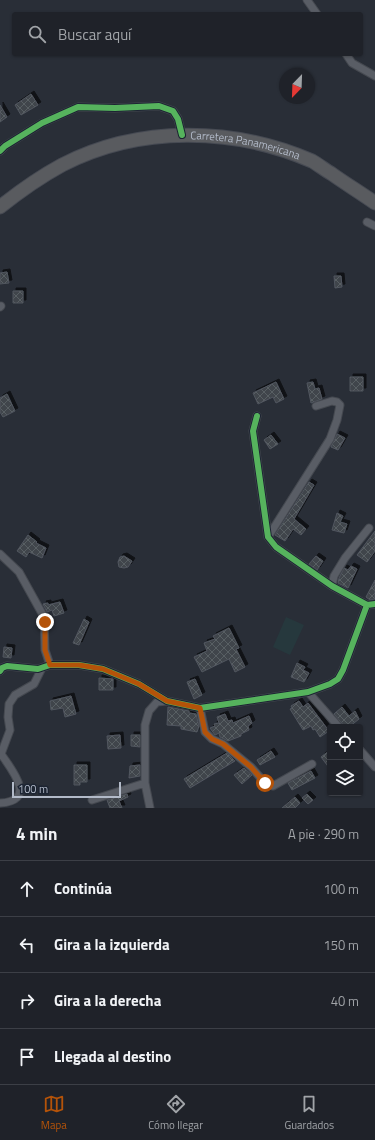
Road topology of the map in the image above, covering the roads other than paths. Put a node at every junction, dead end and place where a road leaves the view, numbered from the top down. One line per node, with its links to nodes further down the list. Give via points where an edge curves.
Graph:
1 (306, 0): 2 (street)
2 (315, 12)
3 (348, 56): 4 (street, via 352,62)
4 (375, 76)
5 (182, 135): 6 (street, via 173,111 159,106 78,107 42,123); 7 (highway, Carretera Panamericana, via 206,135 258,143 312,162); 8 (highway, Carretera Panamericana, via 140,139 102,148 63,164 29,184)
6 (0, 151)
7 (375, 203)
8 (0, 207)
9 (367, 222): 10 (street)
10 (375, 226)
11 (316, 406): 14 (street, via 337,402 340,405 337,420 330,439)
12 (258, 416): 14 (street, via 253,431)
13 (369, 528): 16 (street, via 345,558 334,576)
14 (268, 537): 16 (street, via 276,547)
15 (0, 554): 18 (street, via 19,572 44,617 45,650)
16 (332, 586): 17 (street)
17 (371, 605): 21 (street, via 338,679)
18 (50, 665): 19 (street); 22 (street, via 79,665 103,669 139,684)
19 (42, 668): 20 (street, via 7,666); 30 (street, via 34,684 14,695 9,704 10,730 1,754 20,786 20,792 12,802)
20 (0, 670)
21 (308, 692): 23 (street); 24 (street)
22 (167, 701): 23 (street); 28 (street, via 157,702 148,711)
23 (200, 708): 26 (street, via 205,732 251,767 269,785 273,786)
24 (336, 724)
25 (363, 753): 27 (street)
26 (312, 764)
27 (375, 767)
28 (145, 783): 29 (street); 31 (street)
29 (92, 800)
30 (0, 803)
31 (150, 808)

